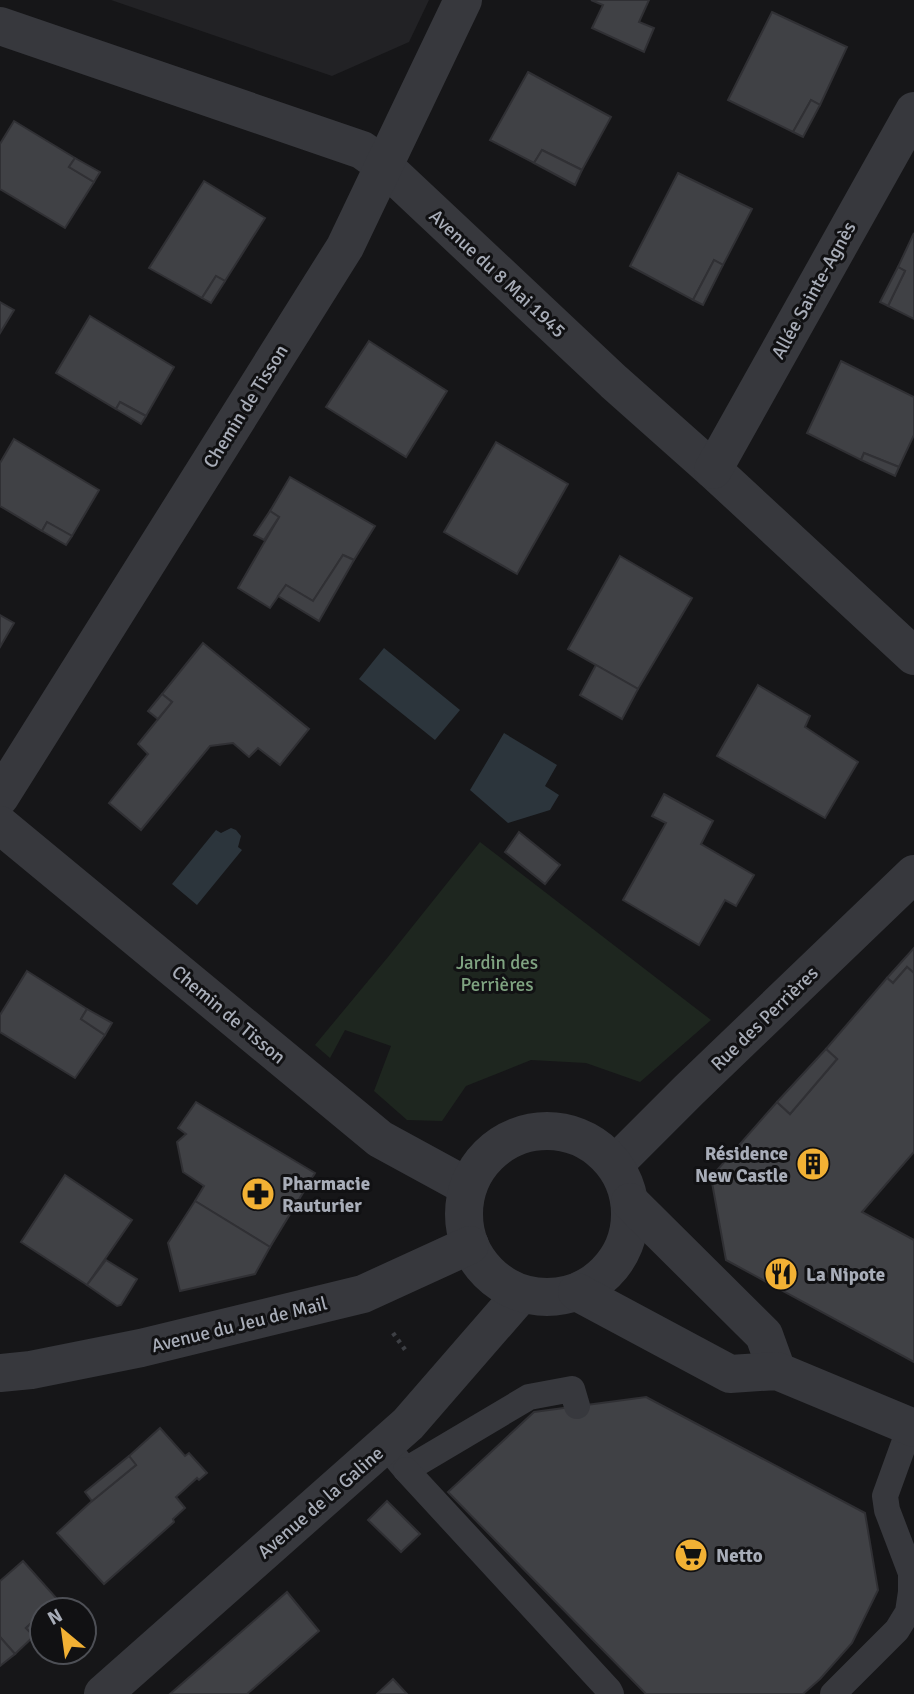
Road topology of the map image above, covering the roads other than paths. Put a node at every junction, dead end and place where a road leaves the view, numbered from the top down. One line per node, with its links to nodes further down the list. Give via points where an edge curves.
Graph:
1 (463, 0): 4 (street, Chemin de Tisson)
2 (0, 26): 4 (street, Avenue du 8 Mai 1945, via 362,150)
3 (914, 111): 5 (street, Allée Sainte-Agnès)
4 (383, 165): 5 (street, Avenue du 8 Mai 1945); 7 (street, Chemin de Tisson, via 345,247)
5 (713, 470): 6 (street, Avenue du 8 Mai 1945)
6 (914, 656)
7 (0, 797)
8 (0, 825): 11 (street, Chemin de Tisson, via 380,1139)
9 (914, 874): 10 (street, Rue des Perrières)
10 (615, 1164): 11 (street, via 573,1133 547,1130 522,1134 499,1146 480,1164); 12 (street)
11 (468, 1187): 13 (street, via 464,1226)
12 (631, 1202): 14 (street, via 630,1230 620,1256 601,1277); 16 (street, via 764,1335)
13 (470, 1245): 15 (street, via 482,1266); 17 (street, Avenue du Jeu de Mail, via 363,1294 141,1348)
14 (577, 1292): 15 (street, via 549,1298); 16 (street, via 730,1374)
15 (521, 1294): 20 (street, Avenue de la Galine, via 408,1424)
16 (777, 1371): 19 (street)
17 (0, 1373)
18 (577, 1406): 20 (lane, via 572,1389 529,1397)
19 (912, 1427): 23 (lane, via 885,1496 912,1573 908,1612 897,1630)
20 (395, 1457): 21 (street, Avenue de la Galine); 22 (lane)
21 (103, 1694)
22 (611, 1694)
23 (833, 1694)

